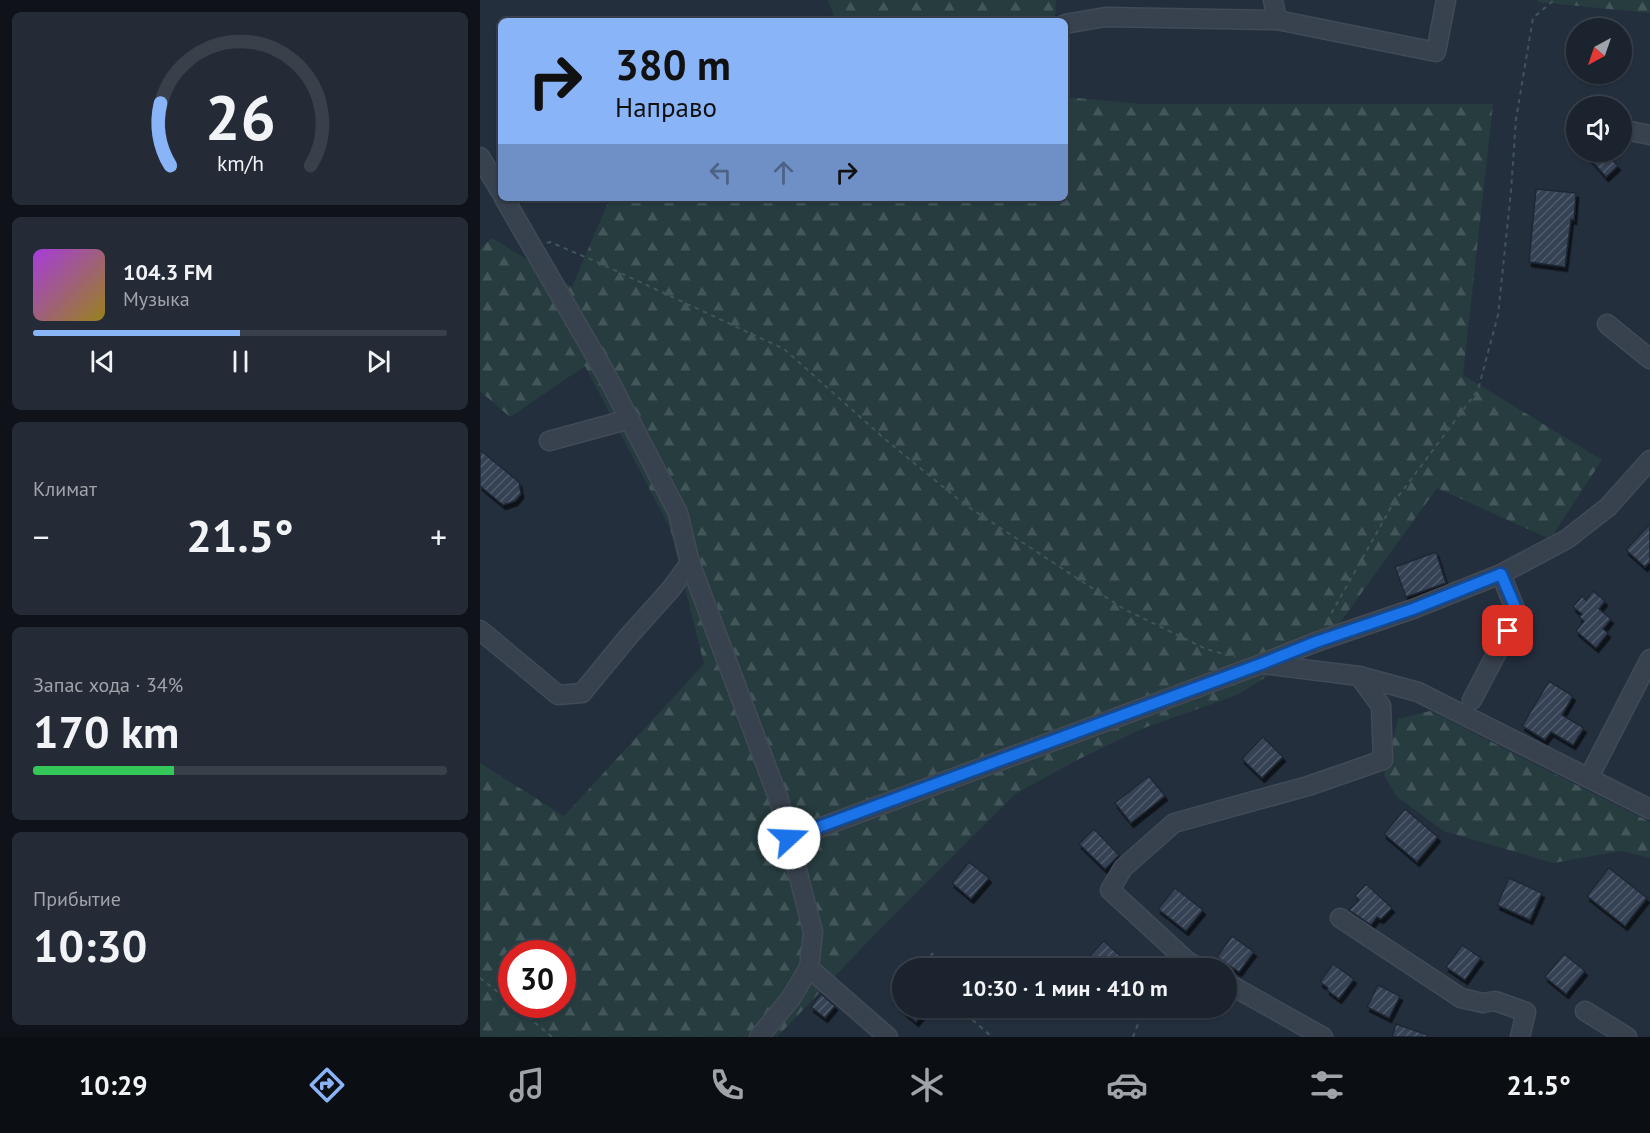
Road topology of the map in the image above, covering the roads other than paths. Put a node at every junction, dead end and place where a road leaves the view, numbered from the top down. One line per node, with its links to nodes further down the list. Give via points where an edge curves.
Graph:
1 (1273, 0): 3 (street)
2 (1446, 0): 3 (street, via 1436,52)
3 (1277, 20): 4 (street, via 1105,17)
4 (1068, 23)
5 (1632, 131): 6 (street)
6 (1650, 135)
7 (480, 157): 8 (street)
8 (498, 187)
9 (506, 201): 12 (street)
10 (1607, 324): 11 (street)
11 (1650, 359)
12 (630, 419): 13 (street); 15 (street, via 678,513)
13 (549, 441)
14 (1650, 460): 16 (street, via 1608,507 1568,539)
15 (690, 563): 17 (street, via 582,693 558,695); 24 (street, via 779,800)
16 (1501, 574): 19 (street); 21 (street, via 1518,614)
17 (480, 630)
18 (1650, 659): 22 (street)
19 (1261, 664): 20 (street); 24 (street)
20 (1359, 676): 22 (street, via 1418,692); 26 (street, via 1381,706 1383,760 1308,786 1174,823 1123,868 1110,890)
21 (1472, 700)
22 (1589, 777): 23 (street)
23 (1650, 808)
24 (789, 838): 27 (street, via 813,932)
25 (1340, 918): 33 (street, via 1461,998 1483,1003 1496,1001 1526,1012)
26 (1184, 958)
27 (809, 968): 30 (street, via 791,998); 31 (street)
28 (1237, 989): 32 (street)
29 (1586, 1011): 34 (street)
30 (759, 1037)
31 (888, 1037)
32 (1323, 1037)
33 (1520, 1037)
34 (1627, 1037)

